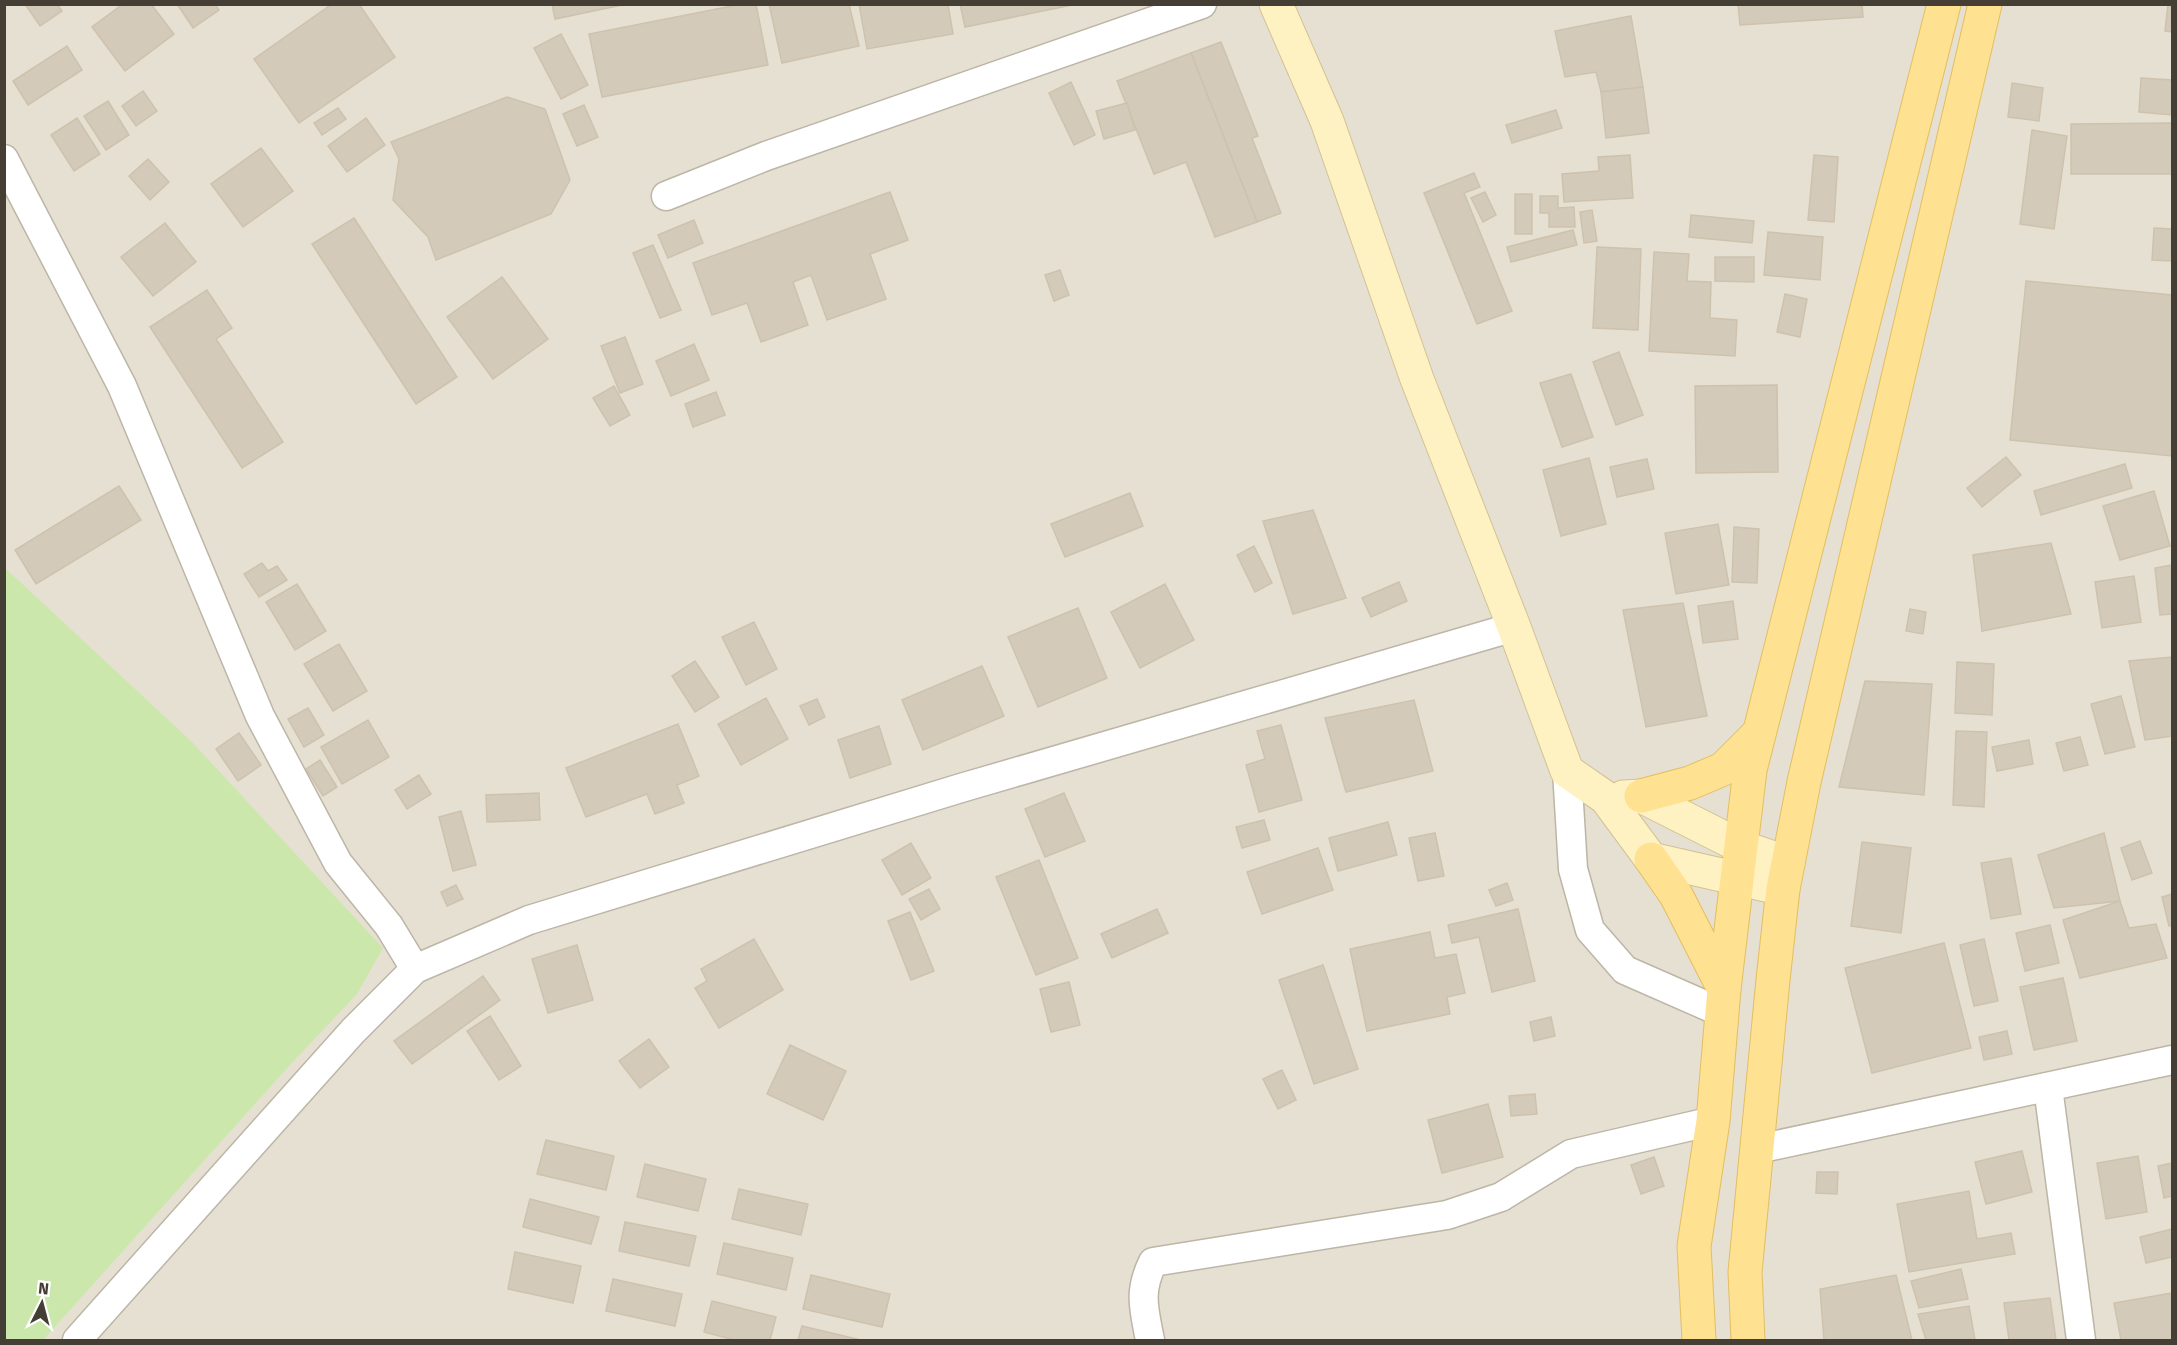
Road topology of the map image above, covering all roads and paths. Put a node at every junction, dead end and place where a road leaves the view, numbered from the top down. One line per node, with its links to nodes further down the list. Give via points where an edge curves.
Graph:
1 (1202, 4): 6 (street, via 766,156)
2 (1276, 4): 7 (main road, via 1327,121 1417,379)
3 (1944, 4): 8 (main road)
4 (1985, 4): 14 (main road)
5 (4, 159): 16 (street, via 122,386 260,716 338,863 389,926)
6 (666, 195)
7 (1514, 627): 9 (main road); 16 (street, via 961,788 540,917)
8 (1759, 734): 10 (main road, via 1723,769); 12 (main road, via 1750,770)
9 (1567, 771): 11 (main road); 17 (street, via 1573,869 1590,930 1625,970)
10 (1641, 796): 11 (main road); 12 (main road)
11 (1606, 798): 13 (main road)
12 (1742, 847): 14 (main road); 15 (main road)
13 (1651, 859): 15 (main road); 17 (main road, via 1676,895)
14 (1785, 876): 15 (main road); 21 (main road)
15 (1736, 879): 17 (main road)
16 (415, 969): 22 (street, via 353,1031)
17 (1724, 1001): 20 (main road)
18 (2172, 1060): 19 (street)
19 (2048, 1086): 21 (street); 26 (street)
20 (1713, 1121): 23 (street, via 1571,1154 1501,1197 1447,1215 1153,1262 1143,1282 1142,1300); 24 (main road, via 1694,1246)
21 (1758, 1149): 25 (main road, via 1744,1272)
22 (77, 1341)
23 (1150, 1341)
24 (1699, 1341)
25 (1748, 1341)
26 (2081, 1341)

